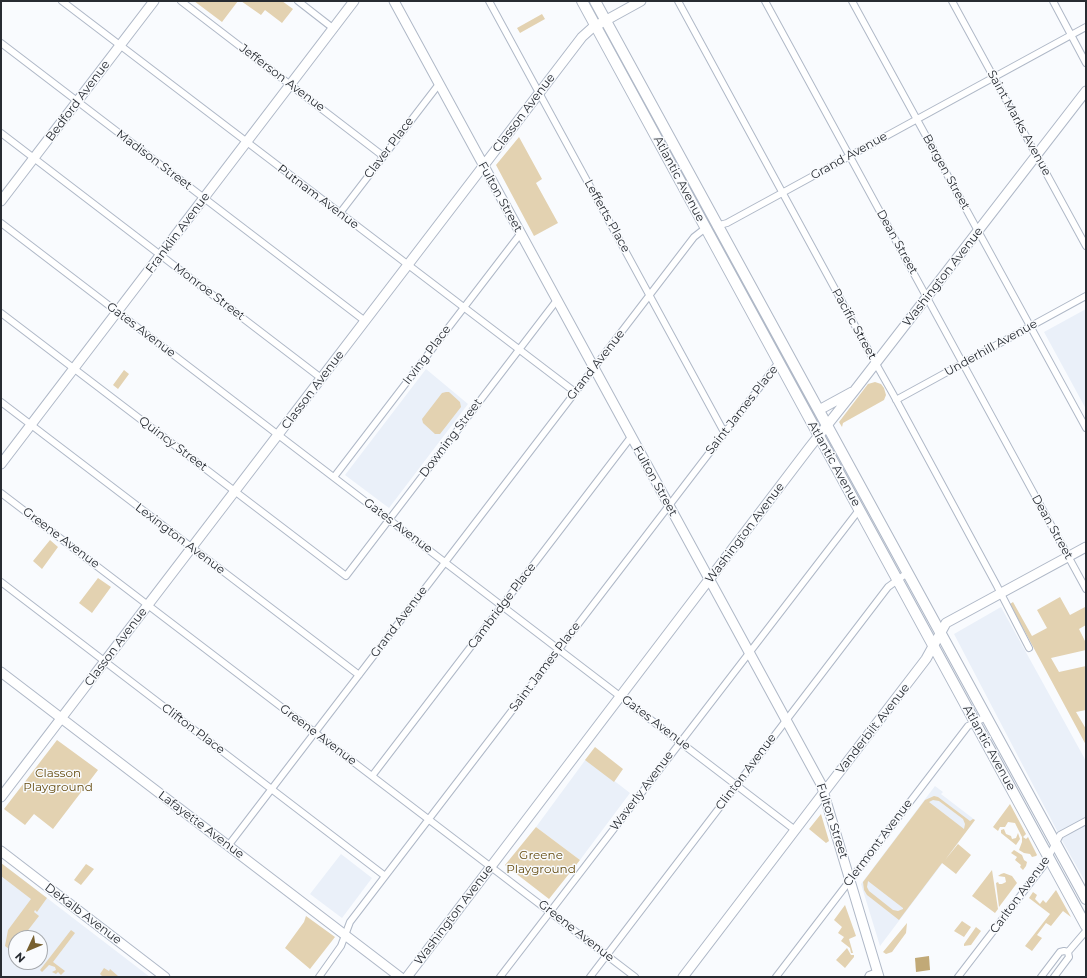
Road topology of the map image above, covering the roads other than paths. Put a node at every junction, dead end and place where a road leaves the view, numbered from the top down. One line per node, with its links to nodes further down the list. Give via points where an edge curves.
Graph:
1 (62, 1): 22 (street, Putnam Avenue)
2 (154, 1): 22 (main road, Bedford Avenue)
3 (181, 1): 26 (street, Jefferson Avenue)
4 (298, 1): 19 (street)
5 (354, 1): 19 (main road, Franklin Avenue)
6 (394, 1): 25 (main road, Fulton Street)
7 (489, 1): 28 (street, Lefferts Place)
8 (582, 1): 17 (main road, Atlantic Avenue)
9 (595, 1): 16 (main road, Atlantic Avenue)
10 (641, 1): 16 (main road, Classon Avenue)
11 (678, 1): 38 (street, Pacific Street)
12 (765, 1): 35 (street, Dean Street)
13 (852, 1): 30 (street, Bergen Street)
14 (952, 1): 24 (street, Saint Marks Avenue)
15 (1053, 1): 20 (street)
16 (606, 20): 17 (main road, Classon Avenue); 43 (main road, Atlantic Avenue)
17 (595, 26): 28 (main road, Classon Avenue, via 582,37); 44 (main road, Atlantic Avenue)
18 (1086, 27): 20 (street, Grand Avenue)
19 (334, 29): 26 (main road, Franklin Avenue)
20 (1071, 35): 23 (street); 24 (street, Grand Avenue)
21 (1, 43): 29 (street, Madison Street)
22 (120, 45): 29 (main road, Bedford Avenue); 32 (street, Putnam Avenue)
23 (1086, 63)
24 (994, 77): 30 (street, Grand Avenue); 33 (street, Saint Marks Avenue)
25 (439, 84): 34 (street, Claver Place); 37 (main road, Fulton Street)
26 (291, 85): 32 (main road, Franklin Avenue); 34 (street, Jefferson Avenue)
27 (1086, 91): 33 (main road, Washington Avenue)
28 (540, 93): 37 (main road, Classon Avenue); 50 (street, Lefferts Place)
29 (77, 102): 36 (main road, Bedford Avenue); 39 (street, Madison Street)
30 (917, 119): 35 (street, Grand Avenue); 45 (street, Bergen Street)
31 (1, 133): 36 (street, Monroe Street)
32 (247, 142): 39 (main road, Franklin Avenue); 41 (street, Putnam Avenue)
33 (1036, 154): 45 (main road, Washington Avenue); 47 (street, Saint Marks Avenue)
34 (383, 156): 41 (street, Claver Place)
35 (850, 156): 38 (street, Grand Avenue); 52 (street, Dean Street)
36 (34, 158): 40 (main road, Bedford Avenue); 48 (street, Monroe Street)
37 (484, 166): 46 (main road, Fulton Street); 49 (main road, Classon Avenue)
38 (782, 192): 43 (street, Grand Avenue); 61 (street, Pacific Street)
39 (204, 199): 48 (main road, Franklin Avenue); 57 (street, Madison Street)
40 (1, 201)
41 (340, 213): 49 (street, Putnam Avenue)
42 (1, 223): 55 (street, Gates Avenue)
43 (718, 226): 44 (street, Grand Avenue); 70 (main road, Atlantic Avenue)
44 (706, 230): 50 (street, Grand Avenue, via 694,237); 60 (main road, Atlantic Avenue)
45 (978, 231): 52 (main road, Washington Avenue); 58 (street, Bergen Street)
46 (520, 233): 53 (main road, Fulton Street); 54 (street, Irving Place)
47 (1086, 246)
48 (161, 256): 55 (main road, Franklin Avenue); 65 (street, Monroe Street)
49 (408, 265): 54 (street, Putnam Avenue); 57 (main road, Classon Avenue)
50 (650, 295): 63 (street, Grand Avenue); 74 (street, Lefferts Place)
51 (1086, 296): 58 (street, Underhill Avenue)
52 (927, 297): 61 (main road, Washington Avenue); 62 (street, Dean Street)
53 (557, 300): 59 (street, Downing Street); 63 (main road, Fulton Street)
54 (464, 308): 59 (street, Putnam Avenue); 79 (street, Irving Place)
55 (118, 312): 64 (main road, Franklin Avenue); 75 (street, Gates Avenue)
56 (1, 313): 64 (street, Quincy Street)
57 (365, 321): 65 (main road, Classon Avenue)
58 (1031, 327): 62 (street, Underhill Avenue); 73 (street, Bergen Street)
59 (519, 350): 67 (street, Putnam Avenue); 84 (street, Downing Street)
60 (779, 362): 74 (street, Saint James Place); 76 (main road, Atlantic Avenue)
61 (876, 363): 66 (main road, Washington Avenue); 68 (street, Pacific Street)
62 (963, 364): 68 (street, Underhill Avenue); 87 (street, Dean Street)
63 (594, 368): 67 (street, Grand Avenue); 77 (main road, Fulton Street)
64 (75, 369): 71 (main road, Franklin Avenue); 80 (street, Quincy Street)
65 (322, 378): 75 (main road, Classon Avenue)
66 (856, 390): 70 (main road); 72 (main road, Washington Avenue)
67 (575, 392): 88 (street, Grand Avenue)
68 (896, 400): 95 (street, Pacific Street)
69 (1, 402): 71 (street, Lexington Avenue)
70 (819, 410): 72 (main road, Atlantic Avenue)
71 (31, 425): 78 (main road, Franklin Avenue); 86 (street, Lexington Avenue)
72 (827, 426): 76 (main road, Washington Avenue); 89 (main road, Atlantic Avenue)
73 (1086, 428)
74 (724, 432): 82 (street, Saint James Place)
75 (278, 435): 79 (street, Gates Avenue); 80 (main road, Classon Avenue)
76 (819, 436): 83 (main road, Atlantic Avenue); 91 (main road, Washington Avenue)
77 (631, 437): 82 (main road, Fulton Street); 97 (street, Cambridge Place)
78 (1, 464)
79 (334, 477): 84 (street, Gates Avenue)
80 (235, 491): 86 (main road, Classon Avenue); 90 (street, Quincy Street)
81 (1, 493): 96 (street, Greene Avenue)
82 (668, 505): 91 (main road, Fulton Street); 101 (street, Saint James Place)
83 (859, 510): 92 (main road, Atlantic Avenue); 102 (street, Waverly Avenue)
84 (389, 520): 88 (street, Gates Avenue); 90 (street, Downing Street)
85 (1086, 546): 87 (main road, Vanderbilt Avenue)
86 (192, 548): 96 (main road, Classon Avenue); 105 (street, Lexington Avenue)
87 (1068, 556): 94 (street, Dean Street); 95 (main road, Vanderbilt Avenue)
88 (445, 562): 97 (street, Gates Avenue); 105 (street, Grand Avenue)
89 (907, 573): 92 (street, Clinton Avenue); 98 (main road, Atlantic Avenue)
90 (346, 576)
91 (709, 579): 102 (main road, Fulton Street); 106 (main road, Washington Avenue)
92 (897, 580): 99 (main road, Atlantic Avenue); 109 (street, Clinton Avenue, via 888,587)
93 (1, 582): 103 (street, Clifton Place)
94 (1086, 588)
95 (1001, 593): 98 (main road, Vanderbilt Avenue, via 946,623); 100 (street, Pacific Street)
96 (148, 605): 103 (main road, Classon Avenue); 111 (street, Greene Avenue)
97 (502, 606): 101 (street, Gates Avenue); 113 (street, Cambridge Place)
98 (941, 633): 99 (main road, Vanderbilt Avenue); 107 (main road, Atlantic Avenue)
99 (934, 646): 110 (main road, Atlantic Avenue); 116 (main road, Vanderbilt Avenue)
100 (1029, 648)
101 (558, 649): 106 (street, Gates Avenue); 118 (street, Saint James Place)
102 (749, 652): 109 (main road, Fulton Street); 112 (street, Waverly Avenue)
103 (105, 662): 108 (main road, Classon Avenue); 115 (street, Clifton Place)
104 (1, 672): 108 (main road, Lafayette Avenue)
105 (359, 675): 111 (street, Grand Avenue)
106 (620, 696): 112 (street, Gates Avenue); 125 (main road, Washington Avenue)
107 (986, 717): 110 (street, Clermont Avenue); 121 (main road, Atlantic Avenue)
108 (62, 719): 117 (main road, Classon Avenue); 122 (main road, Lafayette Avenue)
109 (786, 720): 114 (street, Clinton Avenue); 116 (main road, Fulton Street)
110 (975, 722): 124 (main road, Atlantic Avenue); 127 (street, Clermont Avenue, via 968,726)
111 (315, 732): 113 (street, Greene Avenue); 115 (street, Grand Avenue)
112 (680, 742): 114 (street, Gates Avenue); 129 (street, Waverly Avenue)
113 (372, 776): 118 (street, Greene Avenue)
114 (736, 785): 120 (street, Gates Avenue); 134 (street, Clinton Avenue)
115 (272, 789): 122 (street, Grand Avenue); 126 (street, Clifton Place)
116 (824, 792): 120 (main road, Vanderbilt Avenue); 127 (main road, Fulton Street)
117 (1, 797)
118 (428, 819): 125 (street, Greene Avenue); 126 (street, Saint James Place)
119 (1086, 821): 121 (street, Carlton Avenue, via 1062,834)
120 (795, 830): 143 (main road, Vanderbilt Avenue)
121 (1055, 844): 124 (street, Carlton Avenue); 128 (main road, Atlantic Avenue)
122 (228, 846): 132 (main road, Lafayette Avenue)
123 (1, 852): 136 (main road, DeKalb Avenue)
124 (1048, 857): 130 (main road, Atlantic Avenue); 146 (street, Carlton Avenue)
125 (491, 866): 129 (street, Greene Avenue); 139 (main road, Washington Avenue)
126 (385, 876): 132 (street, Saint James Place, via 350,922)
127 (850, 880): 135 (main road, Fulton Street); 144 (street, Clermont Avenue)
128 (1086, 899)
129 (550, 912): 134 (street, Greene Avenue); 140 (street, Waverly Avenue)
130 (1086, 926)
131 (1086, 931): 133 (street)
132 (345, 934): 137 (street, Saint James Place, via 341,946); 138 (main road, Lafayette Avenue)
133 (1068, 952): 147 (street, via 1060,952); 148 (street, via 1069,957)
134 (606, 955): 141 (street, Clinton Avenue); 142 (street, Greene Avenue)
135 (878, 975): 145 (street)
136 (165, 977)
137 (319, 977)
138 (400, 977)
139 (407, 977)
140 (500, 977)
141 (590, 977)
142 (635, 977)
143 (683, 977)
144 (776, 977)
145 (868, 977)
146 (958, 977)
147 (1041, 977)
148 (1054, 977)

